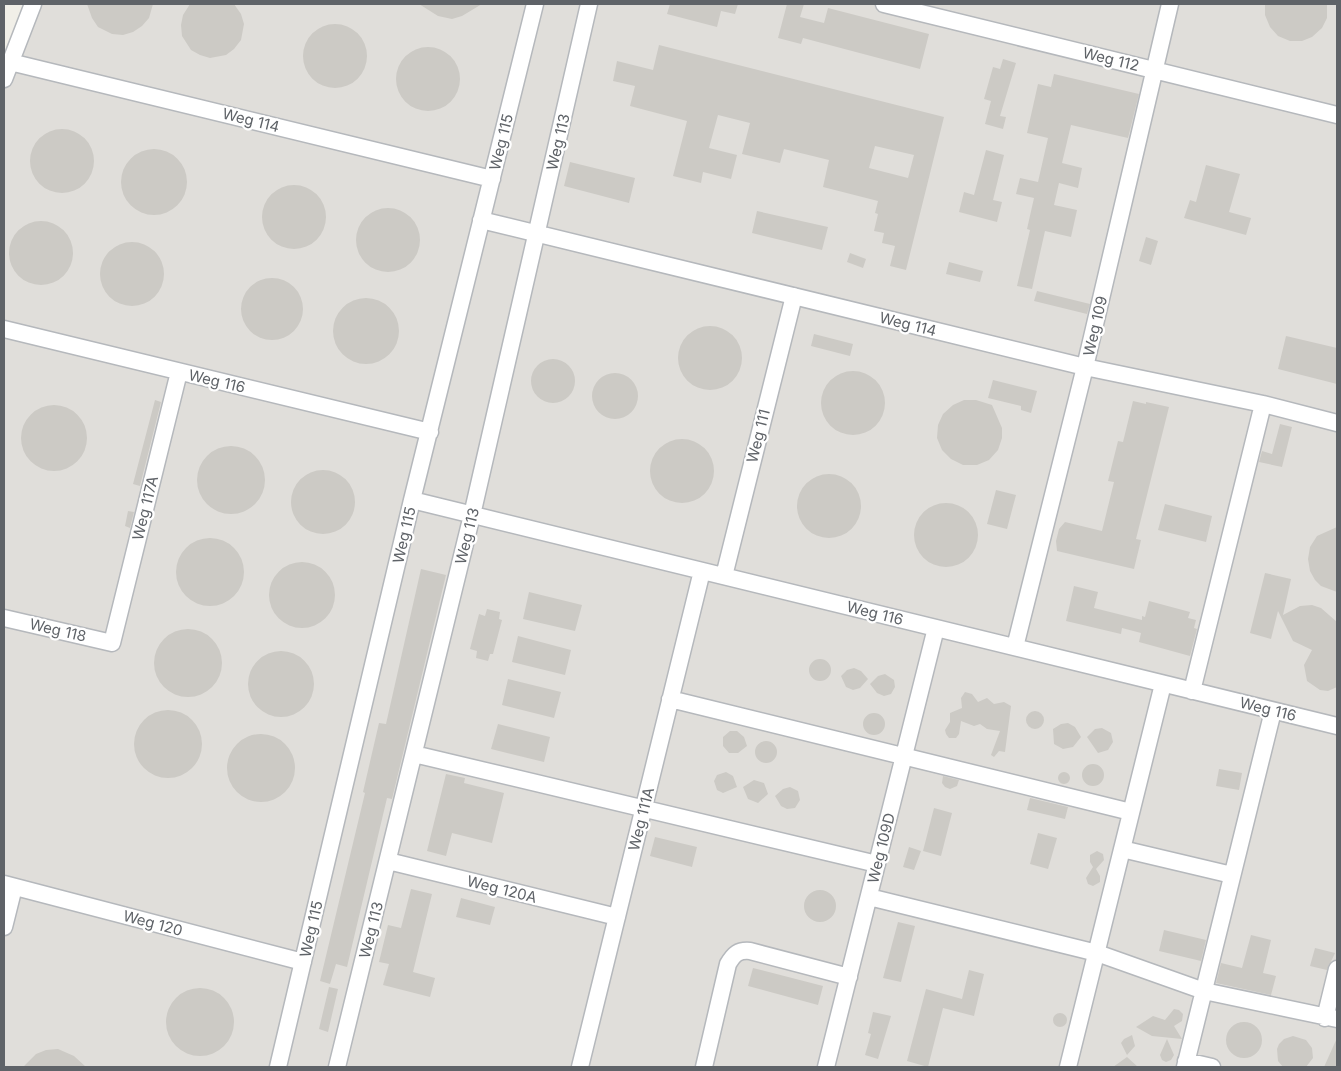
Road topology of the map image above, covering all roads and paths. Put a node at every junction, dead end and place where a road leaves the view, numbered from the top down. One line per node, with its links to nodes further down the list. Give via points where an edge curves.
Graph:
1 (33, 4): 6 (lane)
2 (535, 4): 10 (lane, Weg 115)
3 (589, 4): 12 (lane, Weg 113)
4 (884, 4): 7 (lane, Weg 112)
5 (1170, 4): 7 (lane, Weg 109)
6 (10, 62): 8 (lane); 10 (lane, Weg 114)
7 (1154, 69): 9 (lane, Weg 112); 15 (lane, Weg 109)
8 (4, 80)
9 (1337, 115)
10 (492, 179): 11 (lane, Weg 115)
11 (481, 220): 12 (lane, Weg 114); 19 (lane, Weg 115)
12 (538, 233): 13 (lane, Weg 114); 21 (lane, Weg 113)
13 (794, 296): 15 (lane, Weg 114); 23 (lane, Weg 111)
14 (4, 329): 16 (lane, Weg 116)
15 (1085, 367): 17 (lane, Weg 114); 27 (lane, Weg 109)
16 (179, 372): 19 (lane, Weg 116); 26 (lane, Weg 117A)
17 (1263, 404): 18 (lane, Weg 114); 29 (lane)
18 (1337, 423)
19 (430, 432): 20 (lane, Weg 115)
20 (412, 500): 21 (lane, Weg 116); 46 (lane, Weg 115)
21 (472, 515): 22 (lane, Weg 116); 33 (lane, Weg 113)
22 (702, 571): 23 (lane, Weg 116); 30 (lane, Weg 111A)
23 (724, 576): 25 (lane, Weg 116)
24 (4, 618): 26 (lane, Weg 118)
25 (936, 628): 27 (lane, Weg 116); 34 (lane, Weg 109D)
26 (112, 643)
27 (1015, 648): 28 (lane, Weg 116)
28 (1162, 684): 29 (lane, Weg 116); 36 (lane)
29 (1192, 691): 31 (lane, Weg 116)
30 (670, 699): 34 (lane); 35 (lane, Weg 111A)
31 (1272, 710): 32 (lane, Weg 116); 40 (lane)
32 (1337, 726)
33 (414, 754): 35 (lane); 38 (lane, Weg 113)
34 (904, 756): 36 (lane); 39 (lane, Weg 109D)
35 (644, 809): 39 (lane); 43 (lane, Weg 111A)
36 (1131, 812): 37 (lane)
37 (1122, 849): 40 (lane); 45 (lane)
38 (388, 861): 43 (lane, Weg 120A); 53 (lane, Weg 113)
39 (877, 864): 42 (lane, Weg 109D)
40 (1232, 876): 49 (lane)
41 (9, 886): 44 (lane); 46 (lane, Weg 120)
42 (869, 897): 45 (lane); 48 (lane, Weg 109D)
43 (617, 917): 54 (lane, Weg 111A)
44 (4, 927)
45 (1096, 952): 49 (lane); 57 (lane)
46 (303, 962): 52 (lane, Weg 115)
47 (1337, 969): 50 (lane)
48 (849, 977): 55 (lane, via 741,950 728,964); 56 (lane, Weg 109D)
49 (1204, 991): 50 (lane); 51 (lane)
50 (1331, 1018)
51 (1186, 1064): 58 (lane)
52 (278, 1067)
53 (337, 1067)
54 (580, 1067)
55 (704, 1067)
56 (829, 1067)
57 (1068, 1067)
58 (1212, 1067)

